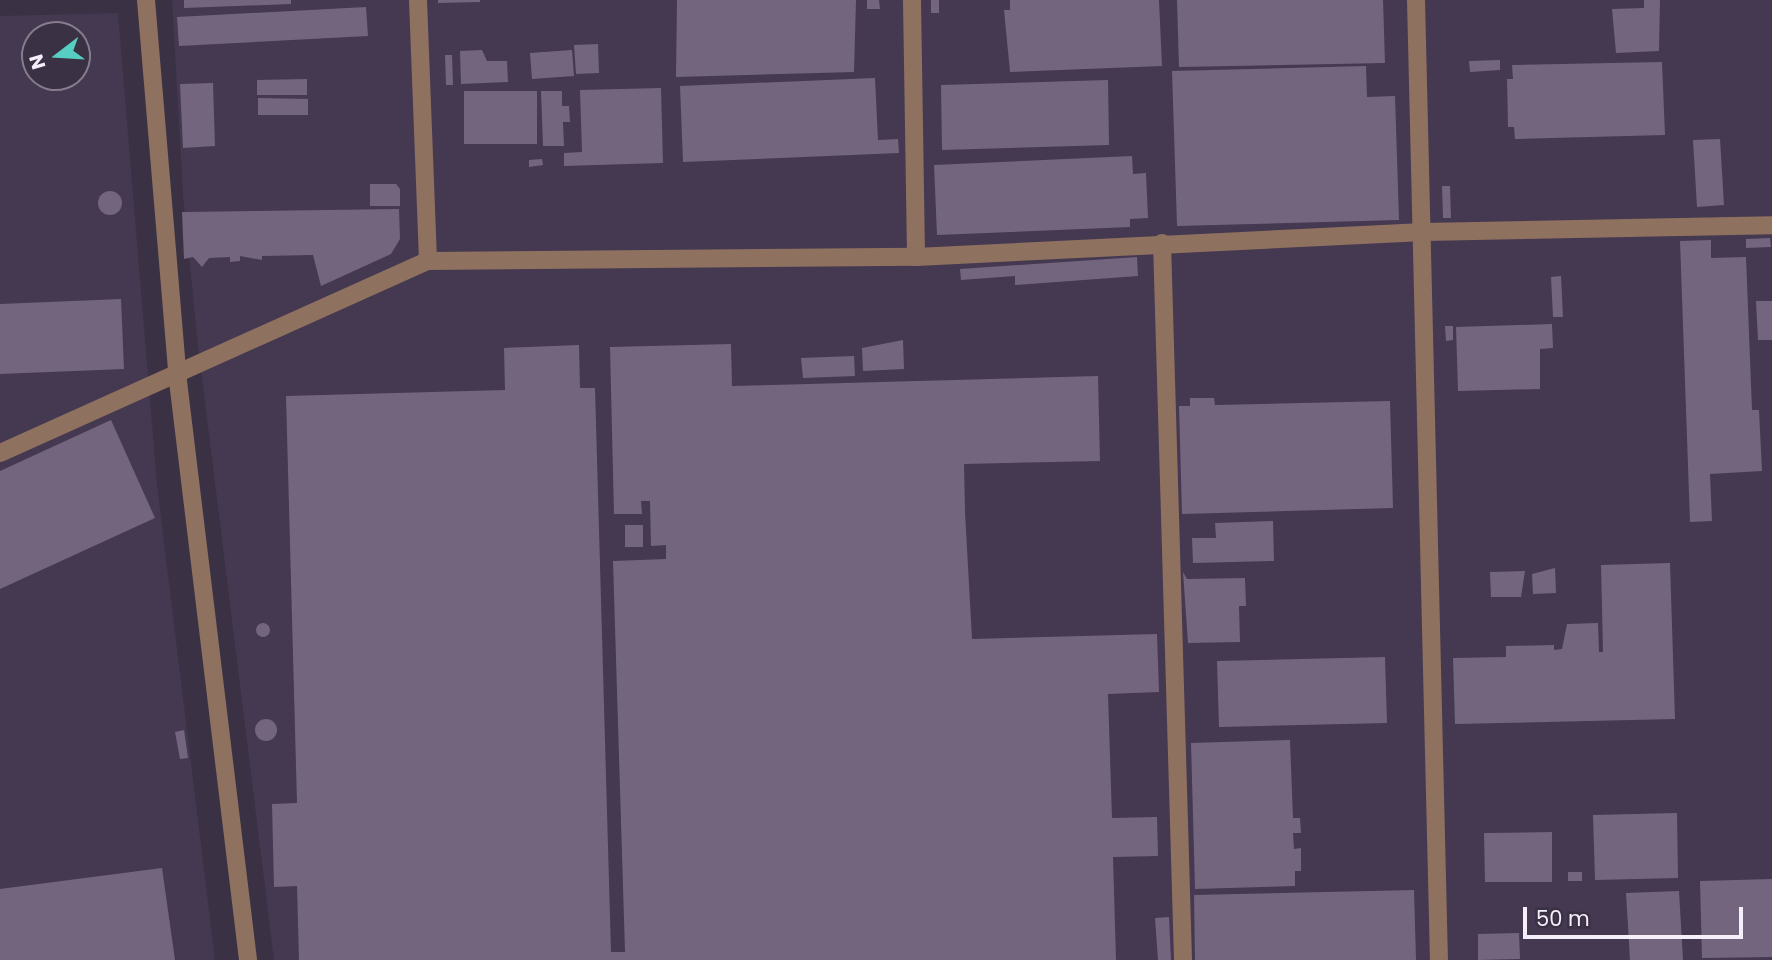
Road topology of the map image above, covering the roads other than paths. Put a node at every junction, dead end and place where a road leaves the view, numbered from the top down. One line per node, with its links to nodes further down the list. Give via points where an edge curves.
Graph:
1 (146, 0): 10 (street)
2 (418, 0): 9 (street)
3 (912, 0): 8 (street)
4 (1416, 0): 6 (street)
5 (1772, 225): 6 (street)
6 (1423, 232): 7 (street); 14 (street)
7 (1162, 243): 8 (street); 13 (street)
8 (916, 257): 9 (street)
9 (428, 261): 10 (street)
10 (177, 373): 11 (street); 12 (street)
11 (0, 453)
12 (248, 960)
13 (1183, 960)
14 (1439, 960)

